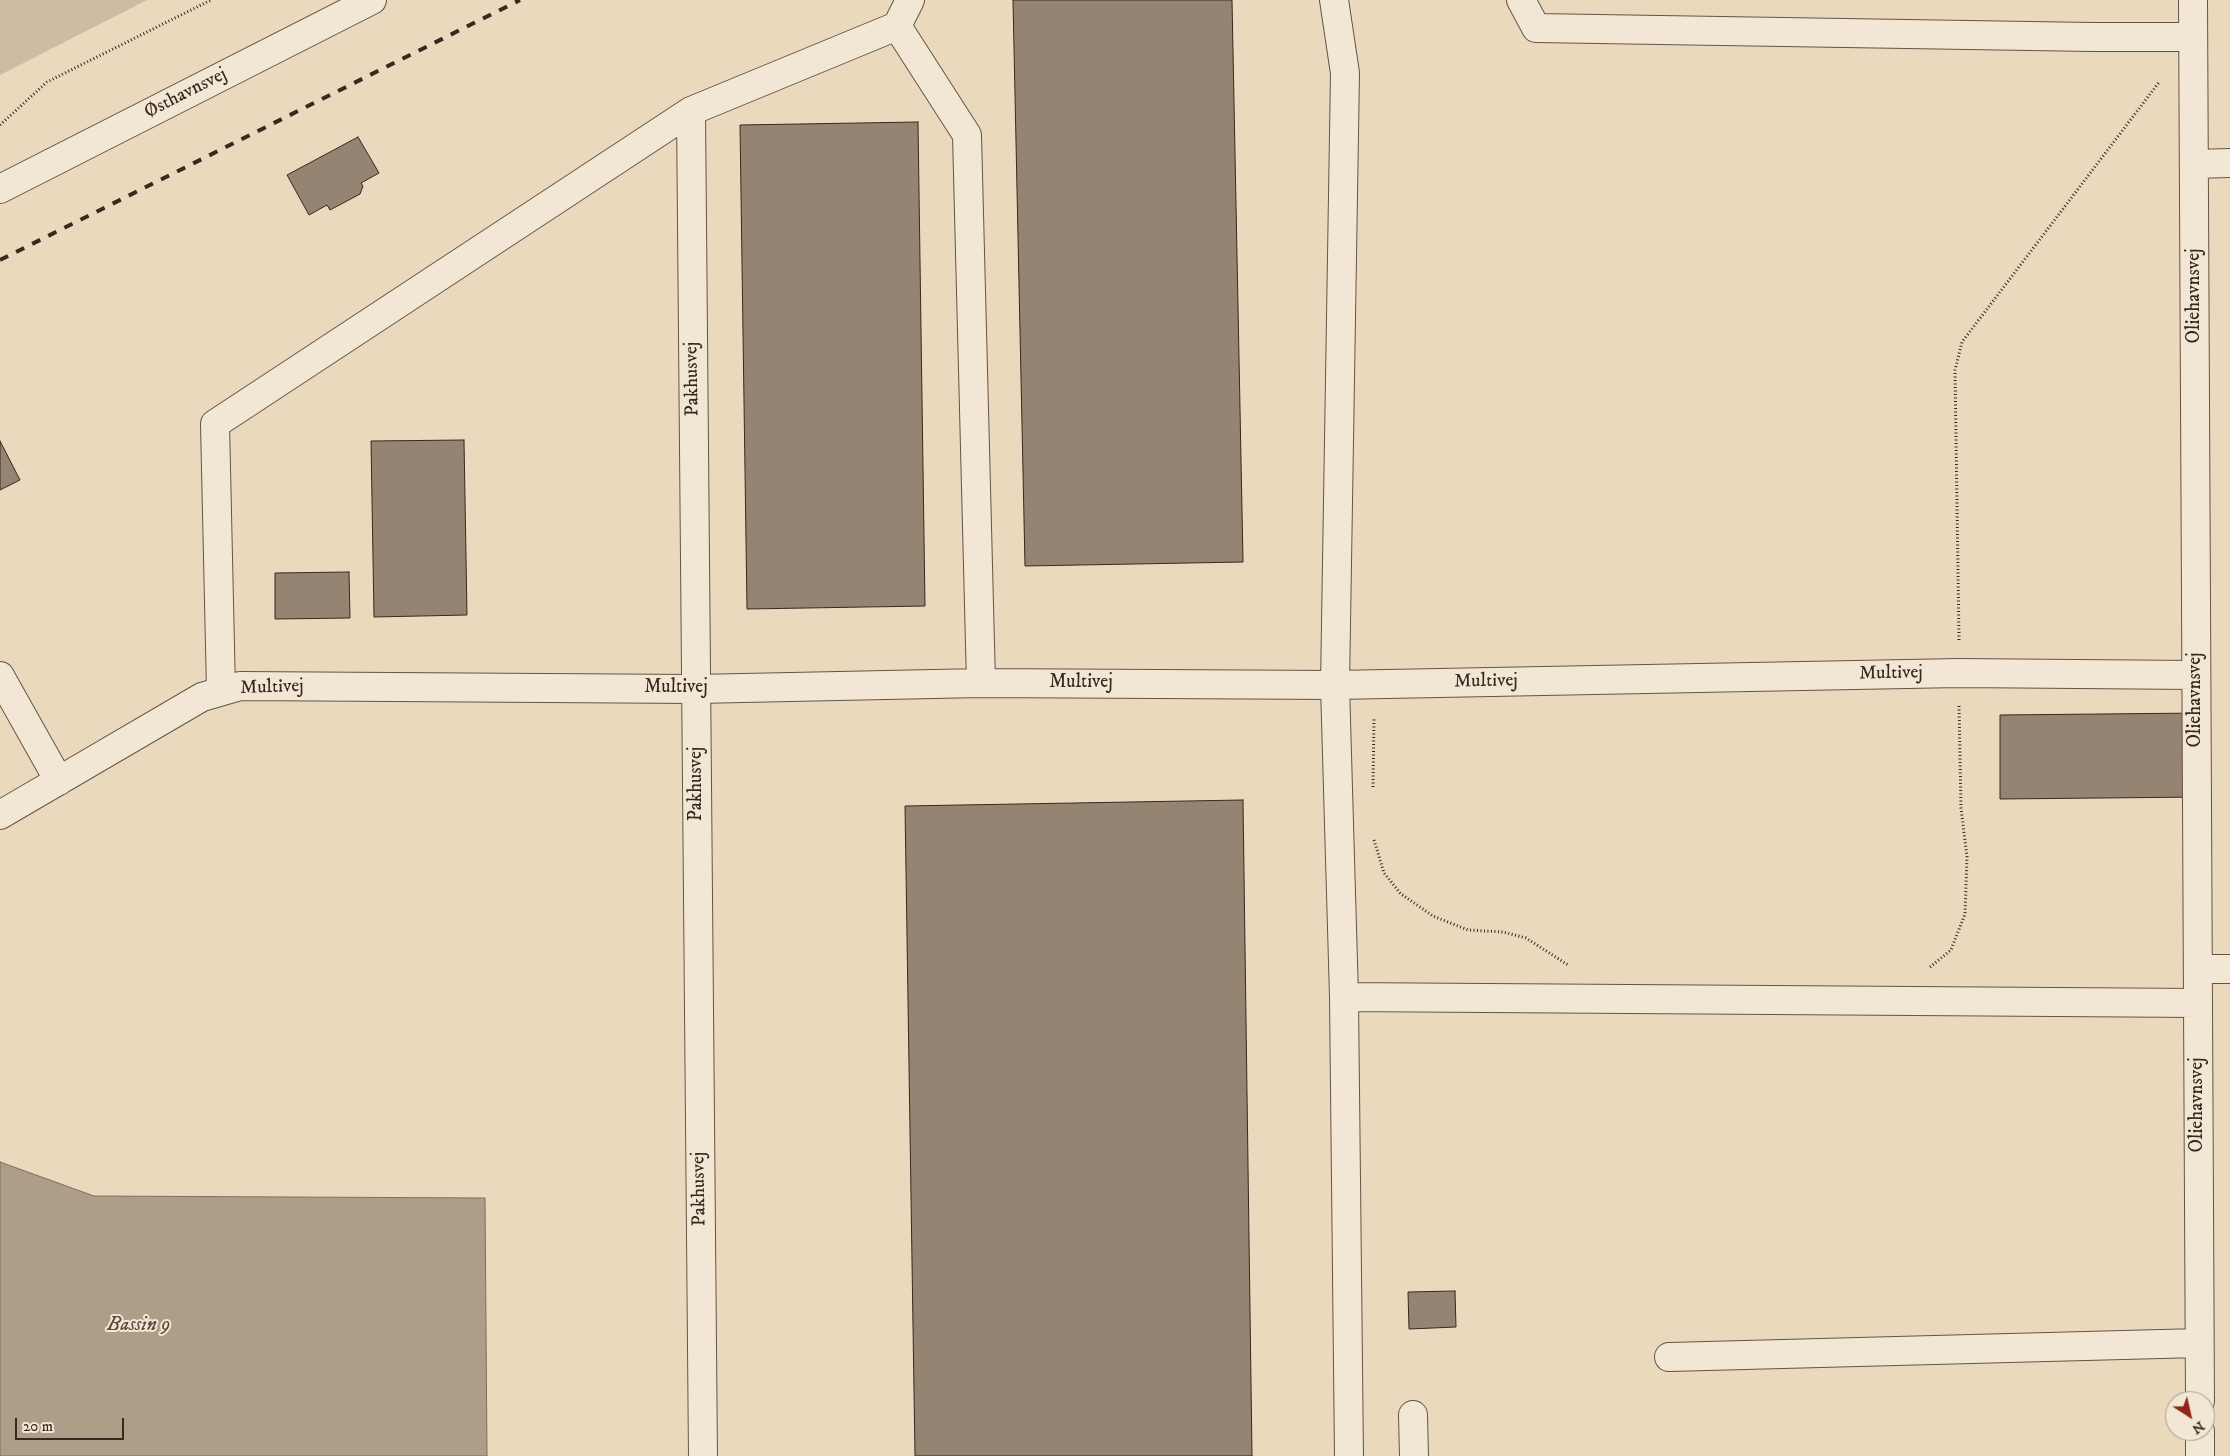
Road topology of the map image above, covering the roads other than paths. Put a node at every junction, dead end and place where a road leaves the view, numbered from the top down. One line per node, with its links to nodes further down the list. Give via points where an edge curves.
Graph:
1 (372, 0): 11 (street, Østhavnsvej)
2 (910, 0): 6 (street)
3 (1334, 0): 15 (street, via 1345,73)
4 (1521, 0): 7 (street, via 1536,28)
5 (2193, 0): 7 (street, Oliehavnsvej)
6 (897, 26): 8 (street); 14 (street, via 967,135)
7 (2193, 37): 10 (street, Oliehavnsvej)
8 (691, 112): 16 (street, Pakhusvej); 17 (street, via 215,424)
9 (2230, 163): 10 (street)
10 (2194, 164): 12 (street, Oliehavnsvej)
11 (0, 189)
12 (2196, 675): 15 (street, Multivej, via 1959,673); 21 (street, Oliehavnsvej)
13 (0, 676): 18 (street)
14 (981, 683): 15 (street, Multivej); 16 (street, Multivej)
15 (1334, 685): 22 (street)
16 (696, 689): 17 (street, Multivej, via 240,686); 29 (street, Pakhusvej)
17 (221, 691): 18 (street, Multivej, via 202,697)
18 (59, 781): 19 (street, Multivej)
19 (0, 815)
20 (2230, 968): 21 (street)
21 (2198, 969): 23 (street, Oliehavnsvej)
22 (1344, 996): 23 (street); 30 (street)
23 (2198, 1003): 24 (street, Oliehavnsvej)
24 (2199, 1343): 25 (street); 26 (street, Oliehavnsvej)
25 (1669, 1357)
26 (2200, 1391)
27 (1414, 1415): 31 (street)
28 (2200, 1441): 32 (street)
29 (703, 1456)
30 (1349, 1456)
31 (1414, 1456)
32 (2200, 1456)

